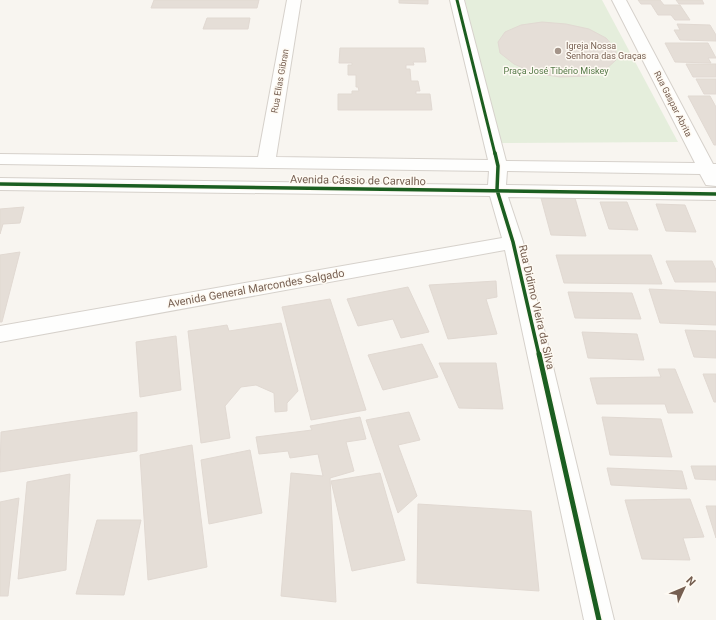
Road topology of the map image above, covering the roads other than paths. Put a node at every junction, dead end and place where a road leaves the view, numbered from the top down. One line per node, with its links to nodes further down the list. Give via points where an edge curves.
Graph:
1 (294, 0): 5 (street, Rua Elias Gibran)
2 (457, 0): 6 (street, Rua Didimo Vieira da Silva)
3 (619, 0): 7 (street, Rua Gaspar Abrita)
4 (0, 159): 5 (street, Avenida Cássio de Carvalho)
5 (266, 163): 6 (street, Avenida Cássio de Carvalho)
6 (498, 166): 7 (street, Avenida Cássio de Carvalho); 10 (street, Rua Didimo Vieira da Silva)
7 (711, 169): 9 (street, Rua Gaspar Abrita)
8 (0, 184): 10 (street, Avenida Cássio de Carvalho)
9 (716, 187)
10 (498, 190): 11 (street, Avenida Cássio de Carvalho); 12 (street, Rua Didimo Vieira da Silva)
11 (716, 194)
12 (513, 242): 13 (street, Avenida General Marcondes Salgado); 14 (street, Rua Didimo Vieira da Silva)
13 (0, 334)
14 (599, 620)

